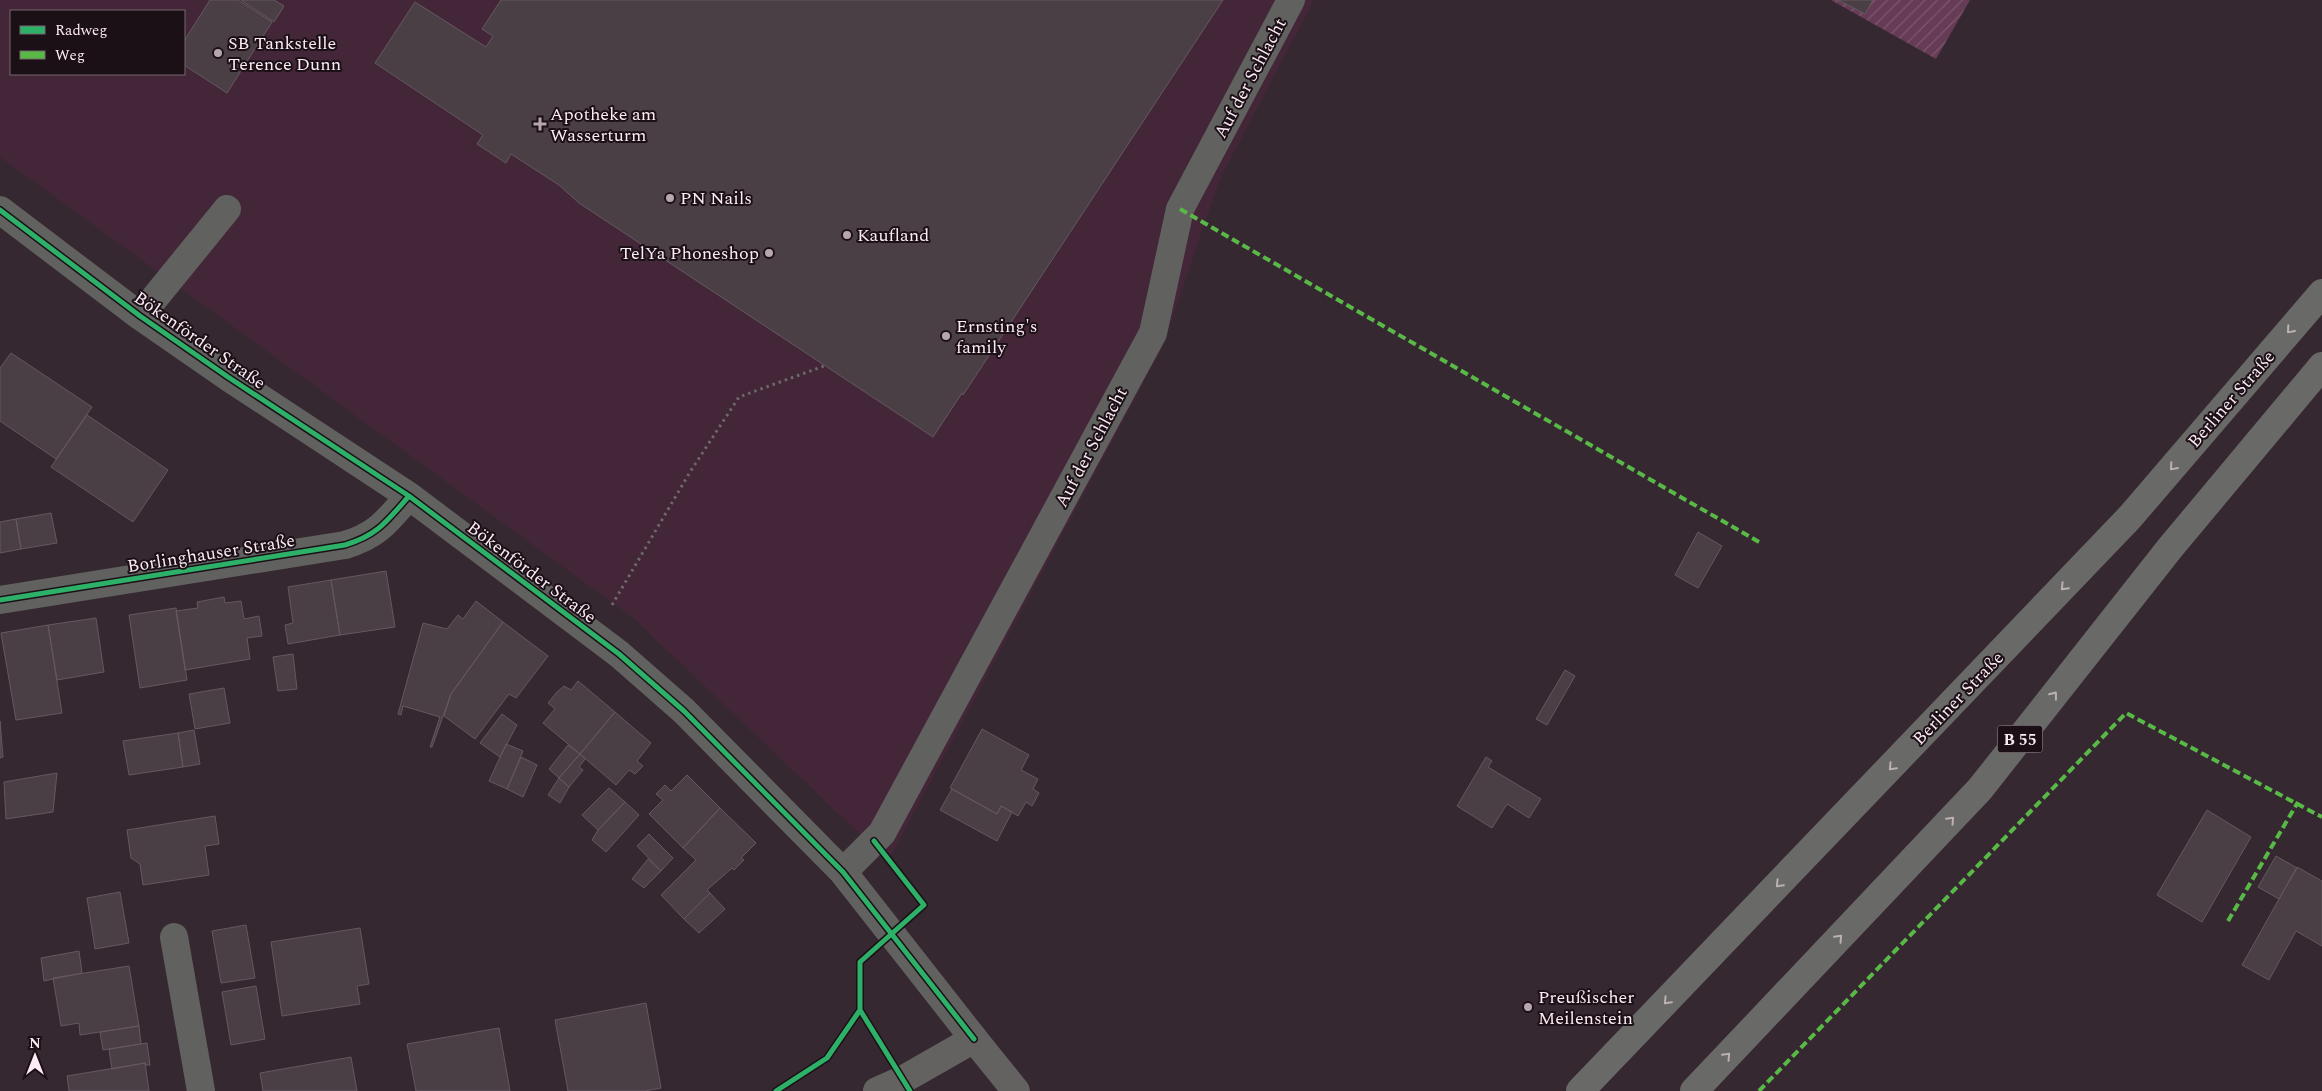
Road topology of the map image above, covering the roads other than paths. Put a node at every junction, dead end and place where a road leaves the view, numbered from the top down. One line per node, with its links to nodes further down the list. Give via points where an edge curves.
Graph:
1 (1291, 0): 9 (street, Auf der Schlacht, via 1180,210 1153,333 882,833)
2 (227, 209): 5 (street)
3 (0, 210): 5 (street, Bökenförder Straße)
4 (2322, 293): 15 (highway, Berliner Straße, one-way to 15, via 2130,517)
5 (140, 316): 7 (street, Bökenförder Straße)
6 (2322, 366): 16 (highway, B 55, one-way to 6, via 1980,789 2170,548)
7 (409, 496): 8 (street, Borlinghauser Straße, via 378,531 345,545); 9 (street, Bökenförder Straße, via 593,635 684,711)
8 (0, 600)
9 (844, 872): 11 (street, Bökenförder Straße)
10 (174, 937): 12 (street)
11 (974, 1039): 13 (main road); 14 (main road, Bökenförder Straße)
12 (201, 1091)
13 (877, 1091)
14 (1016, 1091)
15 (1580, 1091)
16 (1694, 1091)

